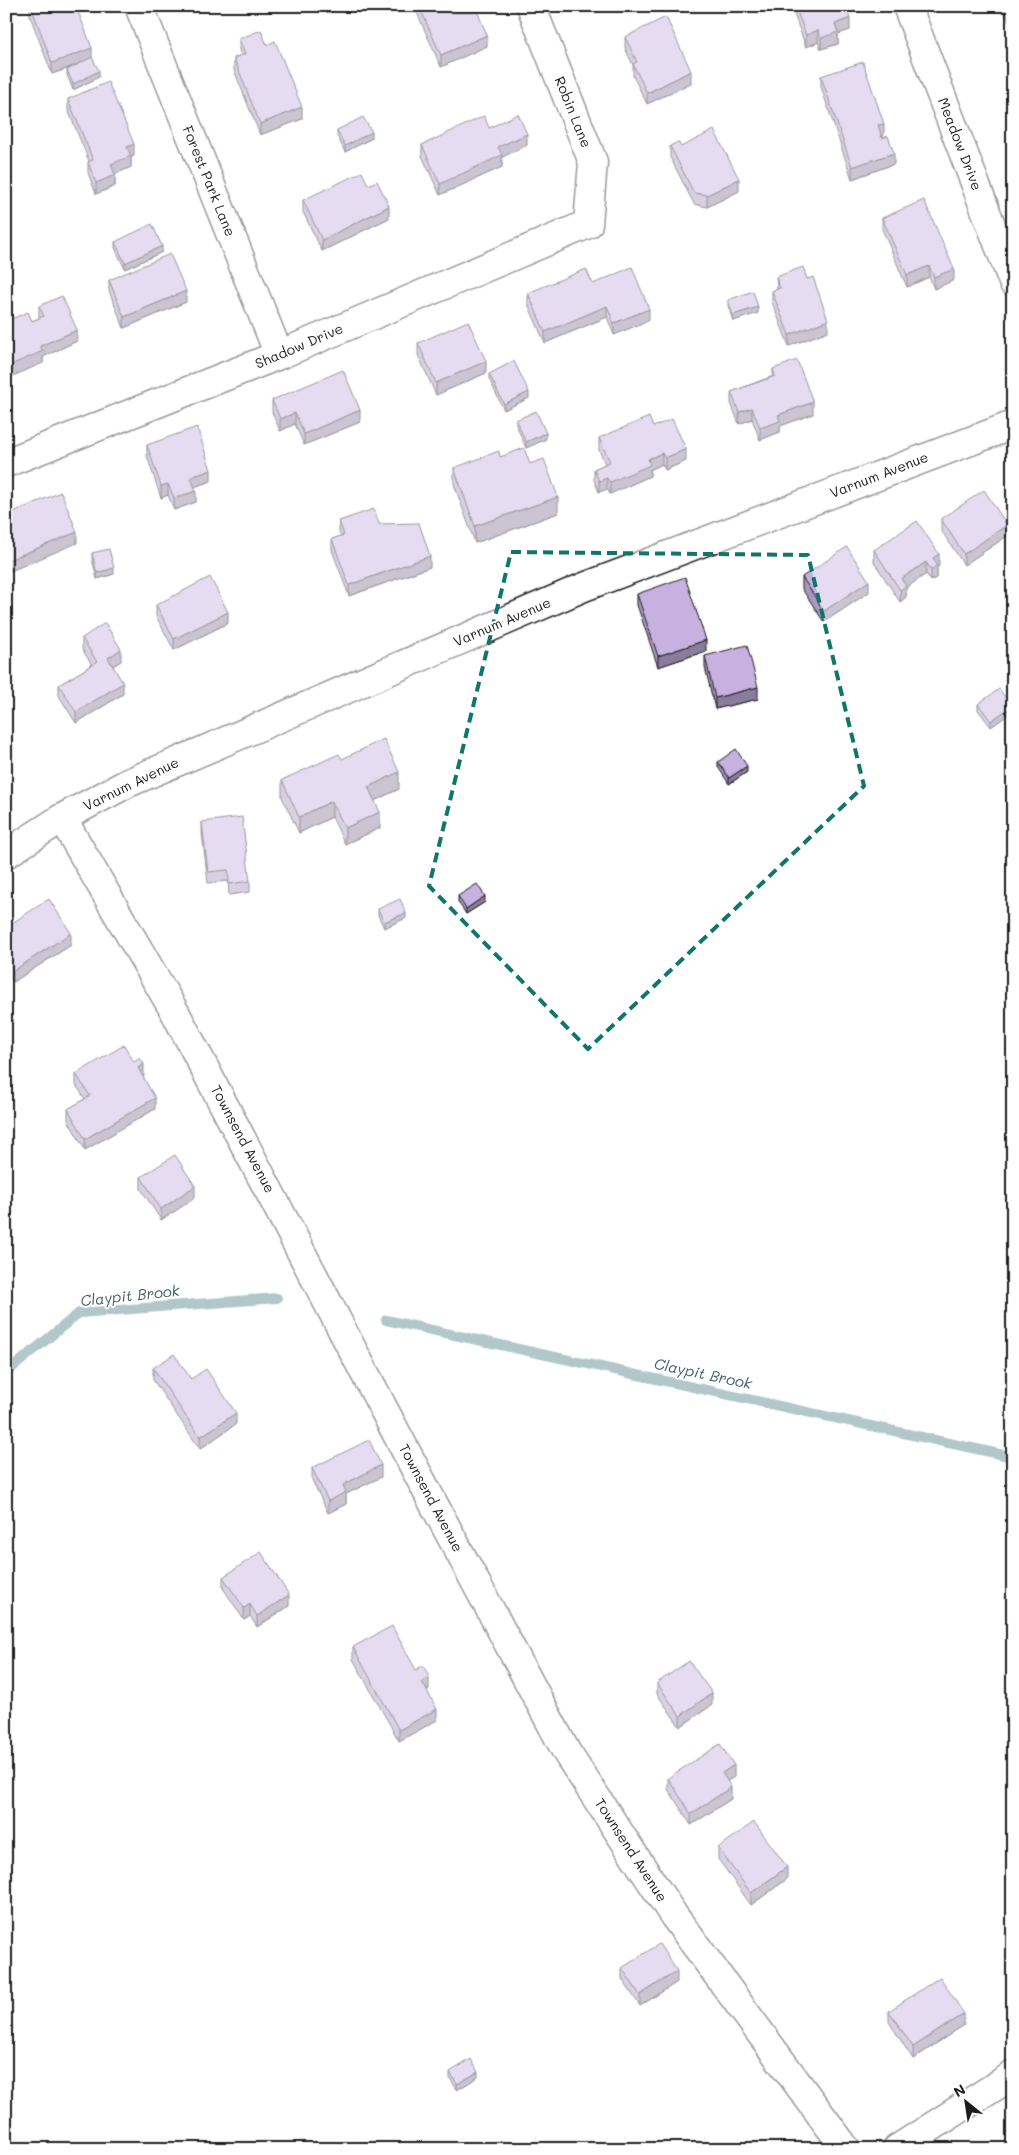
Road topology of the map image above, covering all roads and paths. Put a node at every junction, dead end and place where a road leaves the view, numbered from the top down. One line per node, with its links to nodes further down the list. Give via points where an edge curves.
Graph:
1 (139, 6): 6 (street, Forest Park Lane)
2 (531, 6): 4 (street, Robin Lane, via 593,162)
3 (907, 6): 5 (street, Meadow Drive)
4 (588, 223): 6 (street, Shadow Drive)
5 (1013, 282)
6 (279, 356): 8 (street, Shadow Drive)
7 (1013, 425): 9 (street, Varnum Avenue, via 584,587 128,783)
8 (6, 463)
9 (62, 818): 10 (street, Varnum Avenue); 12 (street, Townsend Avenue, via 176,1014 567,1753 674,1916)
10 (6, 854)
11 (1013, 2075): 13 (street)
12 (846, 2149)
13 (897, 2149)

